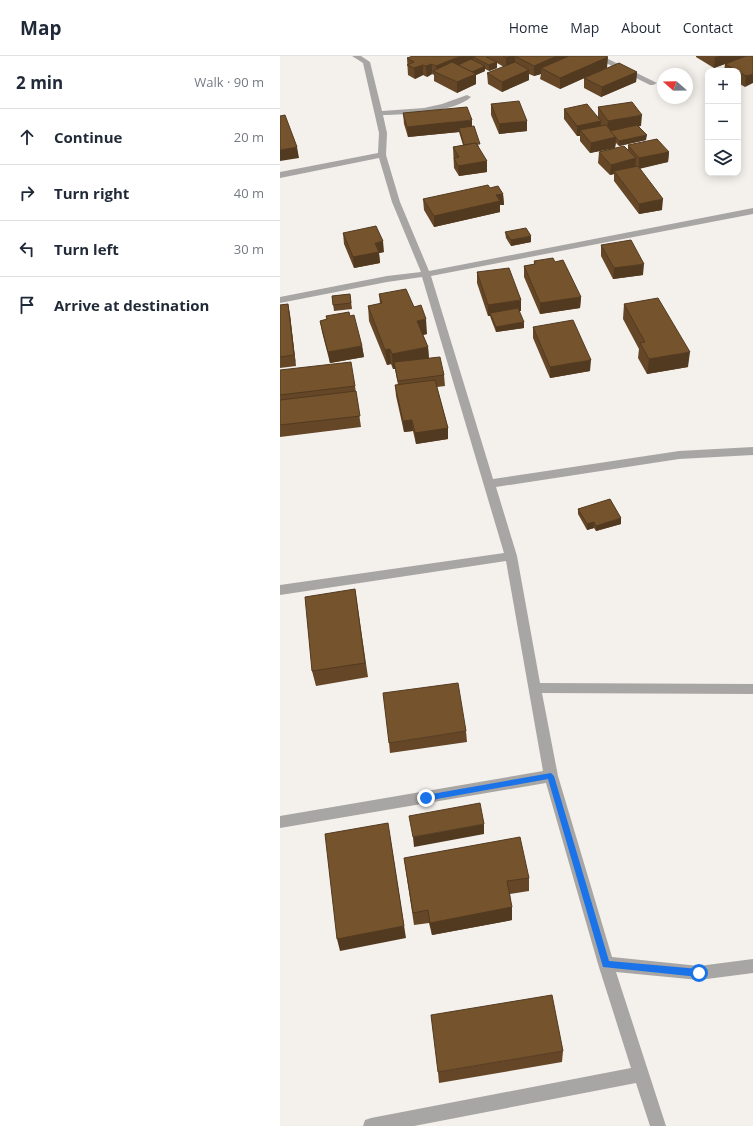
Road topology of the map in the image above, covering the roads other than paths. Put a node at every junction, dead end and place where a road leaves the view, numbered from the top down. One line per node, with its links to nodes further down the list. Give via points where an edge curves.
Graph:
1 (356, 56): 5 (street, via 366,62)
2 (596, 56): 3 (street)
3 (652, 84)
4 (467, 97): 5 (street, via 433,110)
5 (379, 113): 6 (street, via 383,134)
6 (382, 155): 7 (street); 9 (street, via 396,202)
7 (280, 175)
8 (753, 211): 9 (street)
9 (426, 274): 10 (street); 12 (street)
10 (280, 300)
11 (753, 451): 12 (street, via 679,455)
12 (489, 484): 13 (street)
13 (511, 556): 14 (street); 15 (street)
14 (280, 590)
15 (536, 688): 16 (street); 17 (street)
16 (753, 689)
17 (551, 776): 18 (street); 19 (street)
18 (280, 822)
19 (606, 964): 20 (street, via 699,973); 21 (street)
20 (753, 966)
21 (642, 1074): 22 (street); 23 (street)
22 (371, 1126)
23 (658, 1126)

